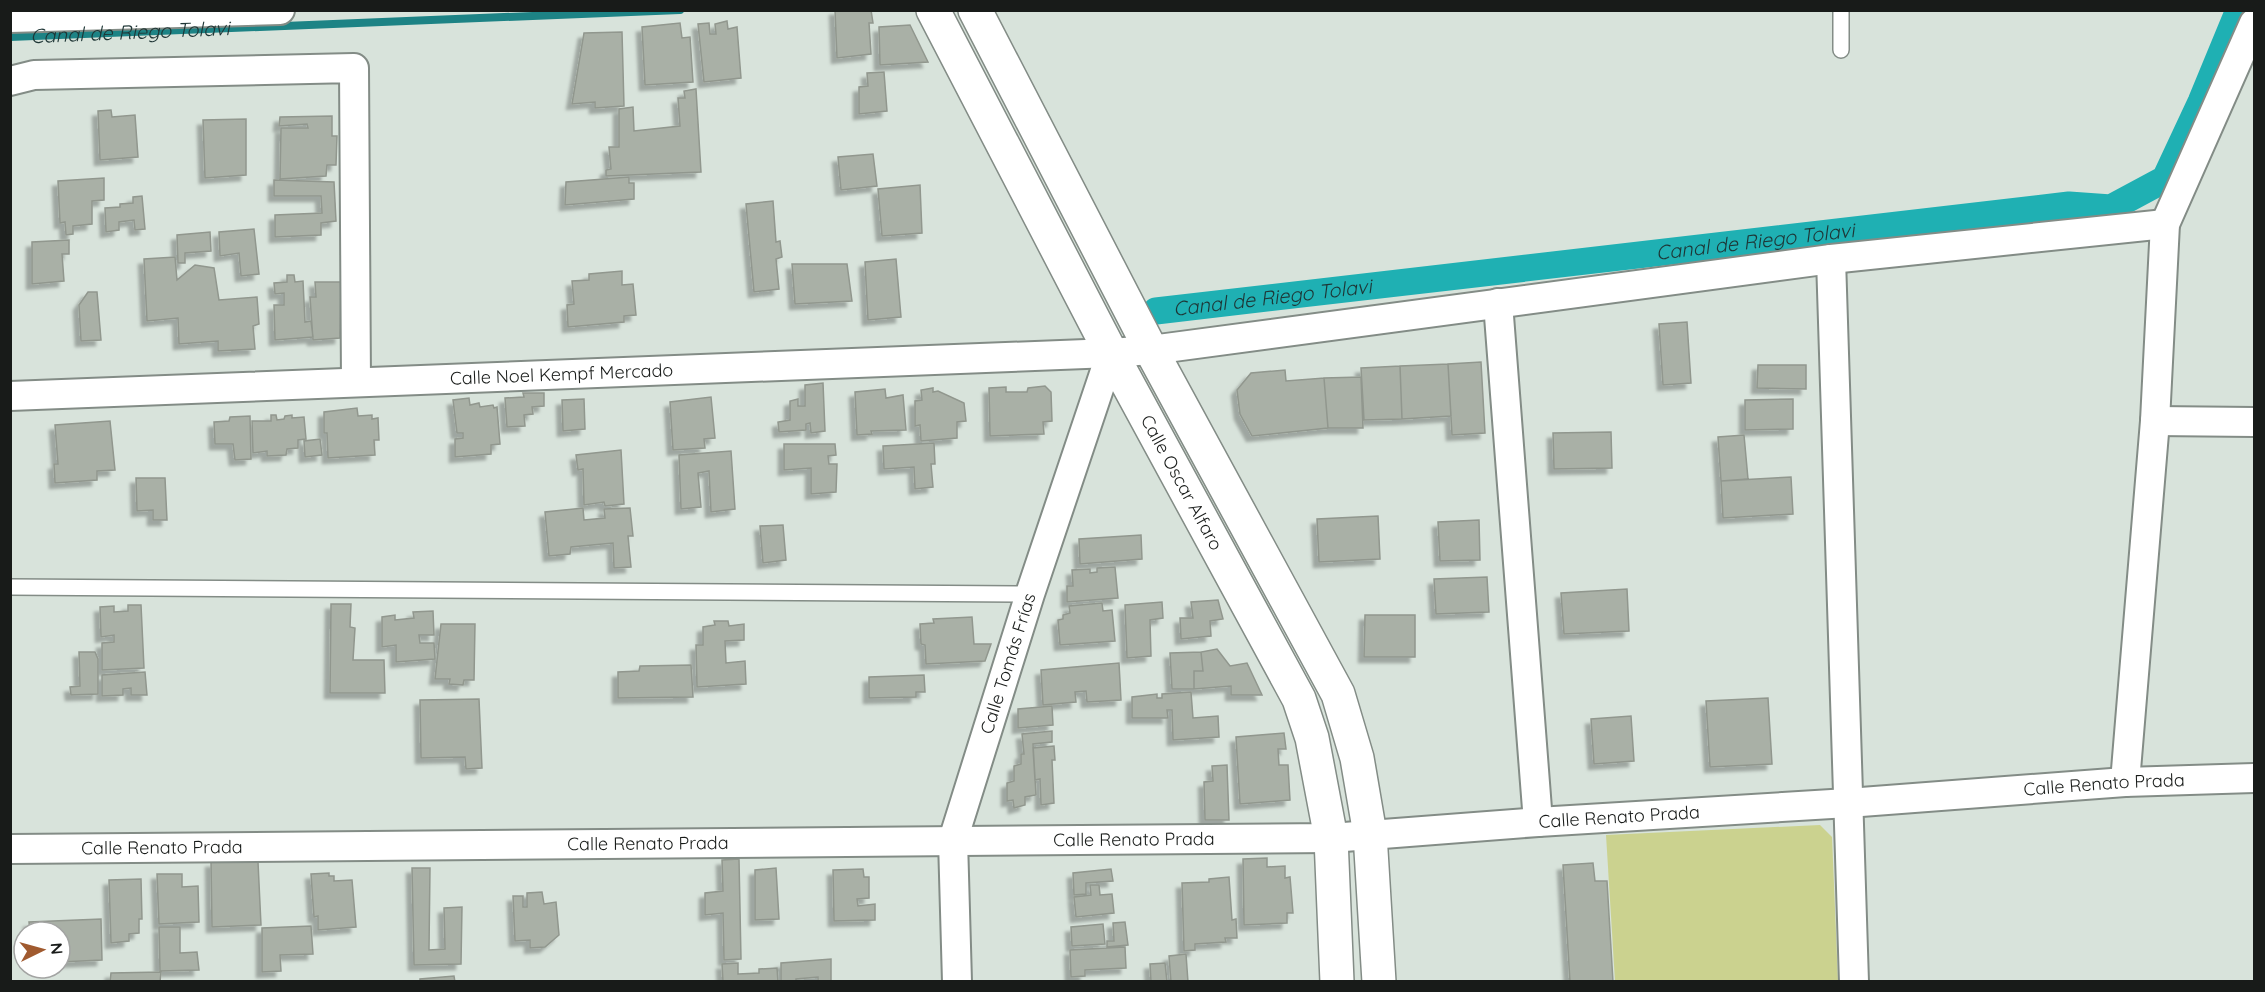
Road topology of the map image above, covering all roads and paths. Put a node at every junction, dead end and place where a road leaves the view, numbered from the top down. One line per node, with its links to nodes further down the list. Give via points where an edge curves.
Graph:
1 (280, 10): 5 (street)
2 (933, 10): 13 (main road, Calle Oscar Alfaro)
3 (975, 10): 12 (main road, Calle Oscar Alfaro)
4 (1841, 10): 7 (lane)
5 (10, 18)
6 (2254, 23): 9 (street)
7 (1841, 50)
8 (10, 81): 14 (street, via 34,75 354,69)
9 (2165, 224): 10 (street, Calle Noel Kempf Mercado); 16 (street)
10 (1831, 259): 11 (street, Calle Noel Kempf Mercado); 22 (street)
11 (1498, 303): 12 (street, Calle Noel Kempf Mercado); 23 (street)
12 (1152, 350): 13 (street, Calle Noel Kempf Mercado); 24 (main road, Calle Oscar Alfaro, via 1338,694 1357,758)
13 (1111, 353): 14 (street, Calle Noel Kempf Mercado); 19 (street, Calle Tomás Frías); 25 (main road, Calle Oscar Alfaro, via 1299,699 1312,738)
14 (356, 382): 15 (street, Calle Noel Kempf Mercado)
15 (10, 396)
16 (2155, 422): 17 (street); 21 (street)
17 (2254, 422)
18 (10, 587): 19 (lane)
19 (1030, 594): 26 (street, Calle Tomás Frías)
20 (2254, 777): 21 (street, Calle Renato Prada)
21 (2125, 782): 22 (street, Calle Renato Prada)
22 (1848, 803): 23 (street, Calle Renato Prada); 31 (street)
23 (1538, 822): 24 (street, Calle Renato Prada)
24 (1370, 834): 25 (street, Calle Renato Prada); 30 (main road, Calle Oscar Alfaro)
25 (1331, 838): 26 (street, Calle Renato Prada); 29 (main road, Calle Oscar Alfaro)
26 (953, 840): 27 (street, Calle Renato Prada); 28 (street, Calle Tomás Frías)
27 (10, 849)
28 (957, 981)
29 (1337, 981)
30 (1379, 981)
31 (1854, 981)

